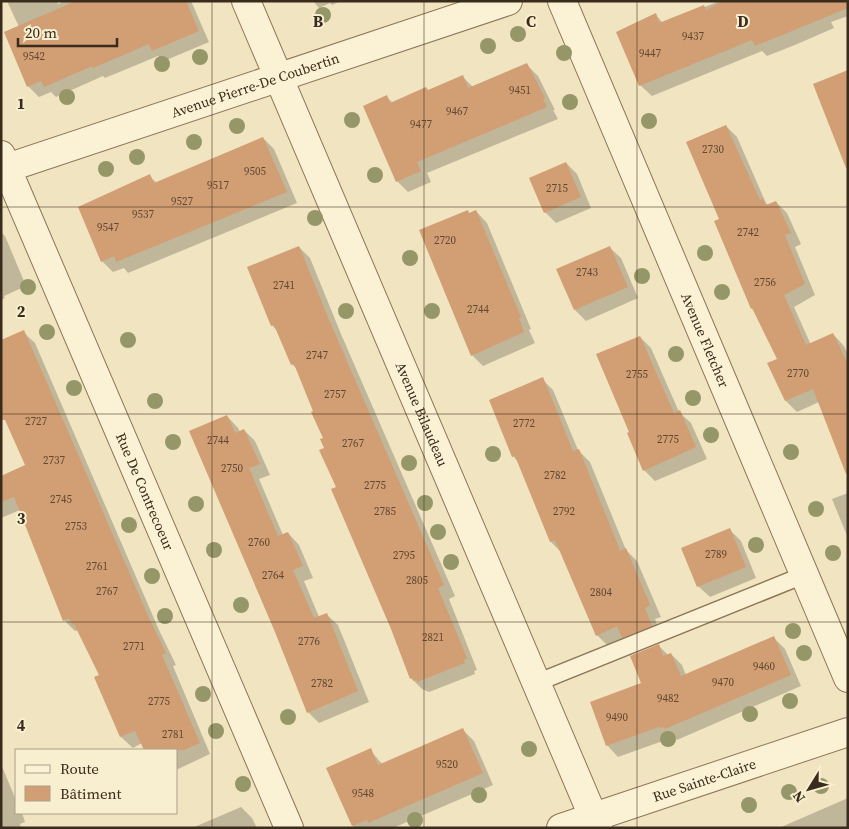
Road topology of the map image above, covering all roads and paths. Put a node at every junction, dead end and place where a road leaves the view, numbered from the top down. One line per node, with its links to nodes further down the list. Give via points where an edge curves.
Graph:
1 (246, 1): 4 (street, Avenue Bilaudeau)
2 (508, 1): 4 (street, Avenue Pierre-De Coubertin)
3 (562, 1): 6 (street, Avenue Fletcher)
4 (279, 77): 5 (street, Avenue Pierre-De Coubertin); 8 (street, Avenue Bilaudeau)
5 (3, 164): 11 (street, Rue De Contrecoeur)
6 (804, 576): 7 (street, Avenue Fletcher); 8 (lane)
7 (848, 678)
8 (536, 684): 10 (street, Avenue Bilaudeau)
9 (848, 732): 10 (street, Rue Sainte-Claire)
10 (595, 822): 12 (street, Rue Sainte-Claire)
11 (289, 828)
12 (561, 828)

